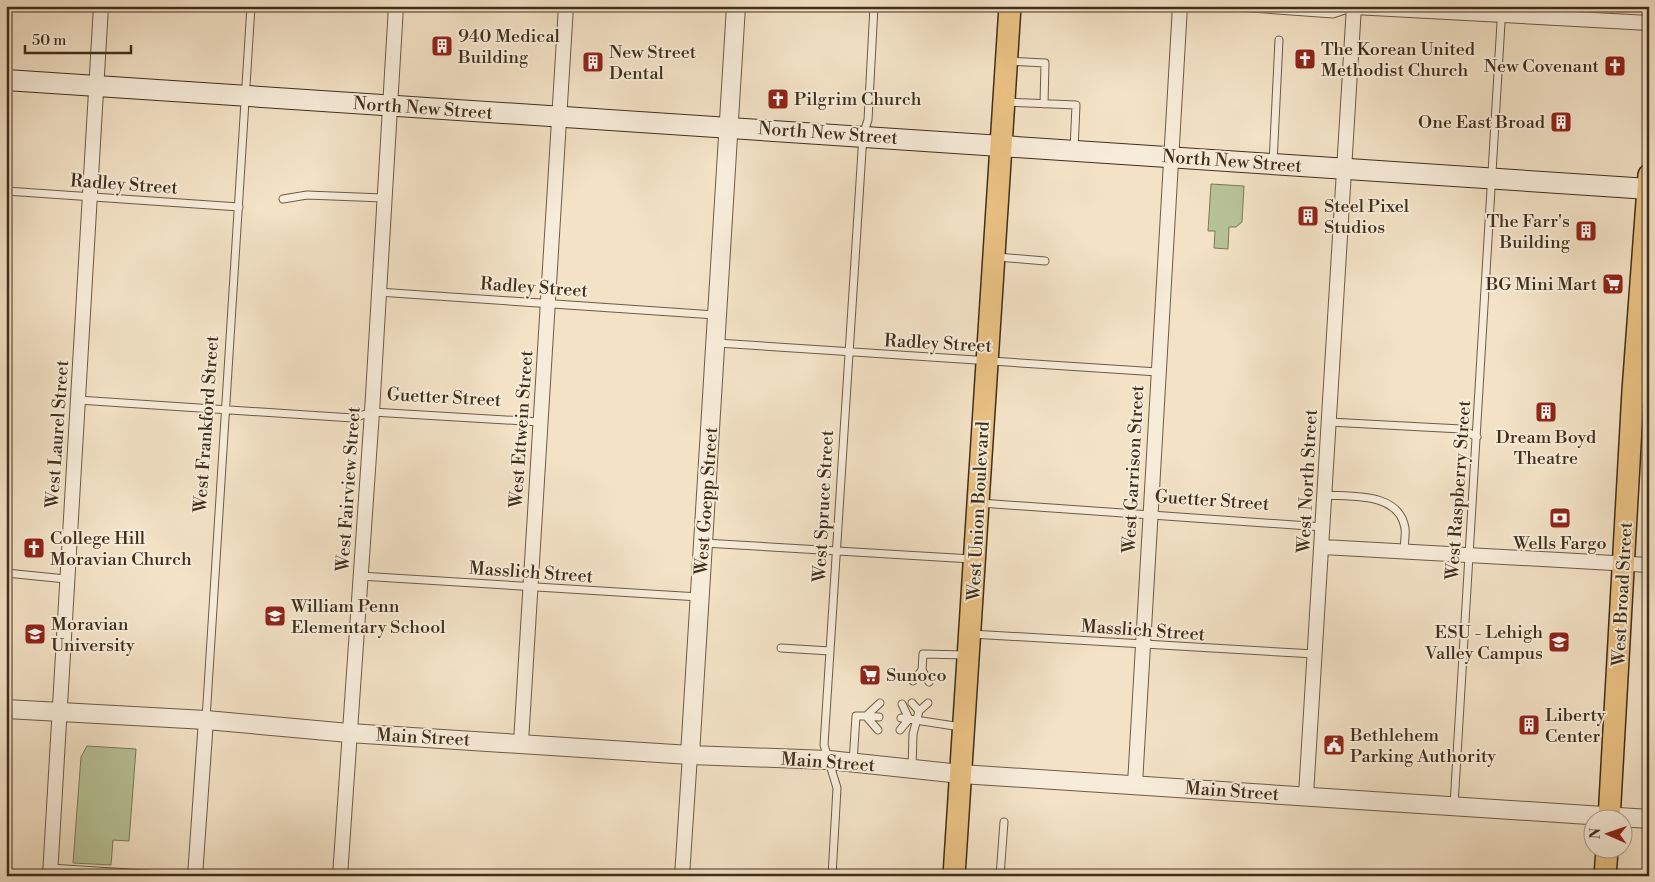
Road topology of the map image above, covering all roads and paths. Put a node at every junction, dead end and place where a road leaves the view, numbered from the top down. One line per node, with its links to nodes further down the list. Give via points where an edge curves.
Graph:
1 (101, 6): 17 (street, West Laurel Street)
2 (251, 6): 18 (lane, West Frankford Street)
3 (396, 6): 21 (street, West Fairview Street)
4 (566, 6): 22 (street, West Ettwein Street)
5 (736, 6): 23 (street, West Goepp Street)
6 (874, 6): 24 (lane, West Spruce Street, via 868,120)
7 (1010, 6): 15 (main road, West Union Boulevard)
8 (1180, 6): 27 (street, West Garrison Street)
9 (1223, 6): 10 (lane, via 1334,14)
10 (1354, 6): 11 (street); 29 (street, West North Street)
11 (1502, 10): 12 (street); 30 (lane, West Raspberry Street)
12 (1570, 12): 13 (street)
13 (1649, 23)
14 (1279, 40): 28 (lane)
15 (1007, 61): 19 (main road, West Union Boulevard); 20 (lane, via 1045,63)
16 (6, 80): 17 (main road, North New Street)
17 (98, 85): 18 (main road, North New Street); 33 (street, West Laurel Street)
18 (246, 96): 21 (main road, North New Street); 36 (lane, West Frankford Street)
19 (1004, 102): 20 (lane); 25 (main road, West Union Boulevard)
20 (1044, 104): 26 (lane, via 1076,105)
21 (390, 106): 22 (main road, North New Street); 34 (street, West Fairview Street)
22 (559, 118): 23 (main road, North New Street); 40 (street, West Ettwein Street)
23 (729, 127): 24 (main road, North New Street); 41 (street, West Goepp Street)
24 (863, 136): 25 (main road, North New Street); 43 (lane, West Spruce Street)
25 (1002, 145): 26 (main road, North New Street); 37 (main road, West Union Boulevard)
26 (1074, 150): 27 (main road, North New Street)
27 (1172, 157): 28 (main road, North New Street); 45 (street, West Garrison Street)
28 (1273, 163): 29 (main road, North New Street)
29 (1343, 168): 30 (main road, North New Street); 50 (street, West North Street)
30 (1492, 177): 31 (main road, North New Street); 51 (lane, West Raspberry Street)
31 (1648, 184): 62 (main road, West Broad Street)
32 (6, 191): 33 (lane, Radley Street)
33 (90, 196): 36 (lane, Radley Street); 46 (street, West Laurel Street)
34 (383, 198): 35 (lane, via 307,195); 39 (street, West Fairview Street)
35 (283, 199)
36 (239, 207): 47 (lane, West Frankford Street)
37 (994, 257): 38 (lane); 44 (main road, West Union Boulevard)
38 (1045, 261)
39 (378, 292): 40 (lane, Radley Street); 48 (street, West Fairview Street)
40 (548, 303): 41 (lane, Radley Street); 49 (street, West Ettwein Street)
41 (718, 315): 42 (street, West Goepp Street)
42 (716, 342): 43 (lane, Radley Street); 56 (street, West Goepp Street)
43 (848, 352): 44 (lane, Radley Street); 58 (lane, West Spruce Street)
44 (987, 361): 45 (lane, Radley Street); 53 (main road, West Union Boulevard)
45 (1158, 372): 54 (street, West Garrison Street)
46 (78, 400): 47 (lane, Guetter Street); 66 (street, West Laurel Street)
47 (225, 411): 48 (lane, Guetter Street, via 353,418); 88 (lane, West Frankford Street)
48 (372, 412): 49 (lane, Guetter Street); 65 (street, West Fairview Street)
49 (540, 422): 67 (street, West Ettwein Street)
50 (1329, 422): 51 (lane, via 1461,429); 52 (street, West North Street)
51 (1477, 436): 60 (lane, West Raspberry Street)
52 (1325, 495): 55 (street, West North Street); 59 (lane, via 1379,499 1389,504 1405,528)
53 (978, 503): 54 (lane, Guetter Street); 61 (main road, West Union Boulevard)
54 (1149, 514): 55 (lane, Guetter Street); 70 (street, West Garrison Street)
55 (1324, 527): 57 (street, West North Street)
56 (703, 543): 58 (lane); 68 (street, West Goepp Street)
57 (1323, 547): 59 (street); 73 (street, West North Street)
58 (836, 551): 61 (lane); 72 (lane, West Spruce Street)
59 (1404, 551): 60 (street)
60 (1470, 555): 62 (street); 101 (lane, West Raspberry Street)
61 (975, 559): 69 (main road, West Union Boulevard)
62 (1624, 563): 63 (street); 102 (main road, West Broad Street)
63 (1649, 565)
64 (6, 573): 66 (lane)
65 (360, 576): 67 (lane, Masslich Street); 92 (street, West Fairview Street)
66 (66, 579): 83 (street, West Laurel Street)
67 (530, 587): 68 (lane, Masslich Street); 93 (street, West Ettwein Street)
68 (699, 598): 94 (street, West Goepp Street)
69 (970, 634): 70 (lane, Masslich Street); 74 (main road, West Union Boulevard)
70 (1142, 645): 73 (lane, Masslich Street); 99 (street, West Garrison Street)
71 (781, 648): 72 (lane)
72 (830, 651): 95 (lane, West Spruce Street, via 824,745)
73 (1315, 654): 100 (street, West North Street)
74 (969, 655): 75 (lane, via 923,654); 89 (main road, West Union Boulevard)
75 (922, 670): 76 (lane); 77 (lane)
76 (913, 681)
77 (929, 682)
78 (912, 702): 84 (lane)
79 (880, 703): 85 (lane)
80 (902, 704): 87 (lane)
81 (928, 704): 84 (lane)
82 (6, 709): 83 (street, Main Street)
83 (59, 712): 88 (street, Main Street); 108 (street, West Laurel Street)
84 (919, 715): 87 (lane); 89 (lane, via 942,725); 97 (lane, via 913,734)
85 (866, 716): 86 (lane); 90 (lane); 96 (lane, via 856,716)
86 (879, 717)
87 (905, 718): 91 (lane)
88 (206, 720): 92 (street, Main Street); 110 (street, West Frankford Street)
89 (964, 727): 98 (main road, West Union Boulevard)
90 (878, 730)
91 (900, 730)
92 (350, 733): 93 (street, Main Street); 111 (street, West Fairview Street)
93 (521, 742): 94 (street, Main Street)
94 (690, 754): 95 (street, Main Street); 112 (street, West Goepp Street)
95 (830, 760): 96 (street, Main Street); 113 (lane, West Spruce Street, via 837,788)
96 (853, 763): 97 (street, Main Street)
97 (912, 769): 98 (street, Main Street)
98 (961, 774): 99 (street, Main Street); 114 (main road, West Union Boulevard)
99 (1135, 784): 100 (street, Main Street)
100 (1306, 795): 101 (street, Main Street)
101 (1454, 805): 103 (street, Main Street)
102 (1609, 810)
103 (1582, 816)
104 (1632, 819): 105 (street, Main Street)
105 (1649, 819)
106 (1004, 822): 115 (lane)
107 (1606, 860): 116 (main road)
108 (50, 872): 109 (lane)
109 (176, 876)
110 (195, 876)
111 (340, 876)
112 (682, 876)
113 (832, 876)
114 (954, 876)
115 (1000, 876)
116 (1605, 876)

